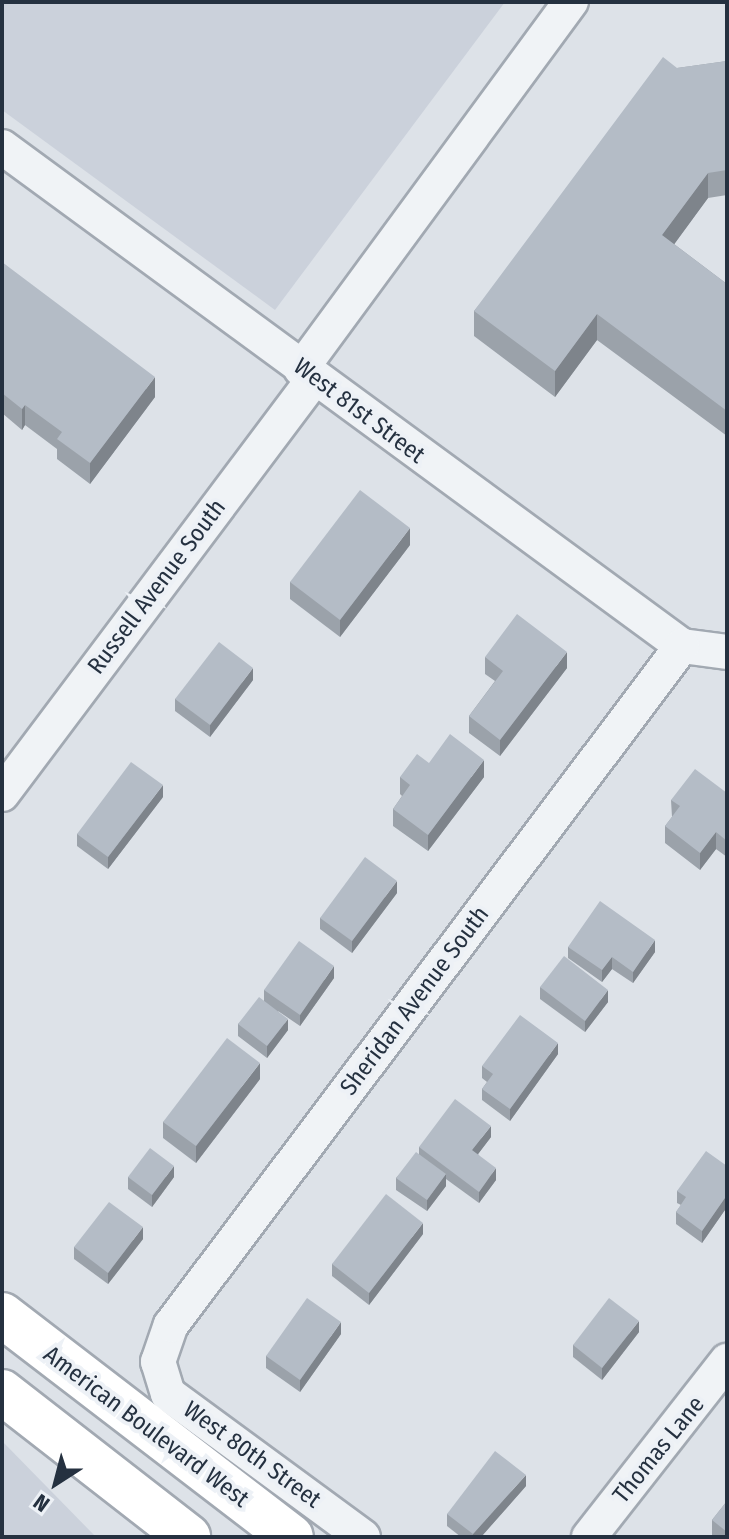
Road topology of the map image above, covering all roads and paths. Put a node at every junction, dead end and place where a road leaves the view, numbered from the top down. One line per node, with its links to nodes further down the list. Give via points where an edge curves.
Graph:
1 (571, 2): 3 (street, Russell Avenue South)
2 (2, 147): 3 (street, West 81st Street)
3 (307, 374): 4 (street, West 81st Street); 6 (street, Russell Avenue South)
4 (682, 646): 5 (street, West 81st Street); 9 (street, Sheridan Avenue South, via 171,1325)
5 (727, 652)
6 (2, 794)
7 (2, 1315): 12 (main road, American Boulevard West)
8 (727, 1361): 14 (street, Thomas Lane)
9 (158, 1362): 13 (street, West 80th Street, via 168,1394)
10 (2, 1392): 11 (main road)
11 (188, 1537)
12 (291, 1537)
13 (363, 1537)
14 (589, 1537)

